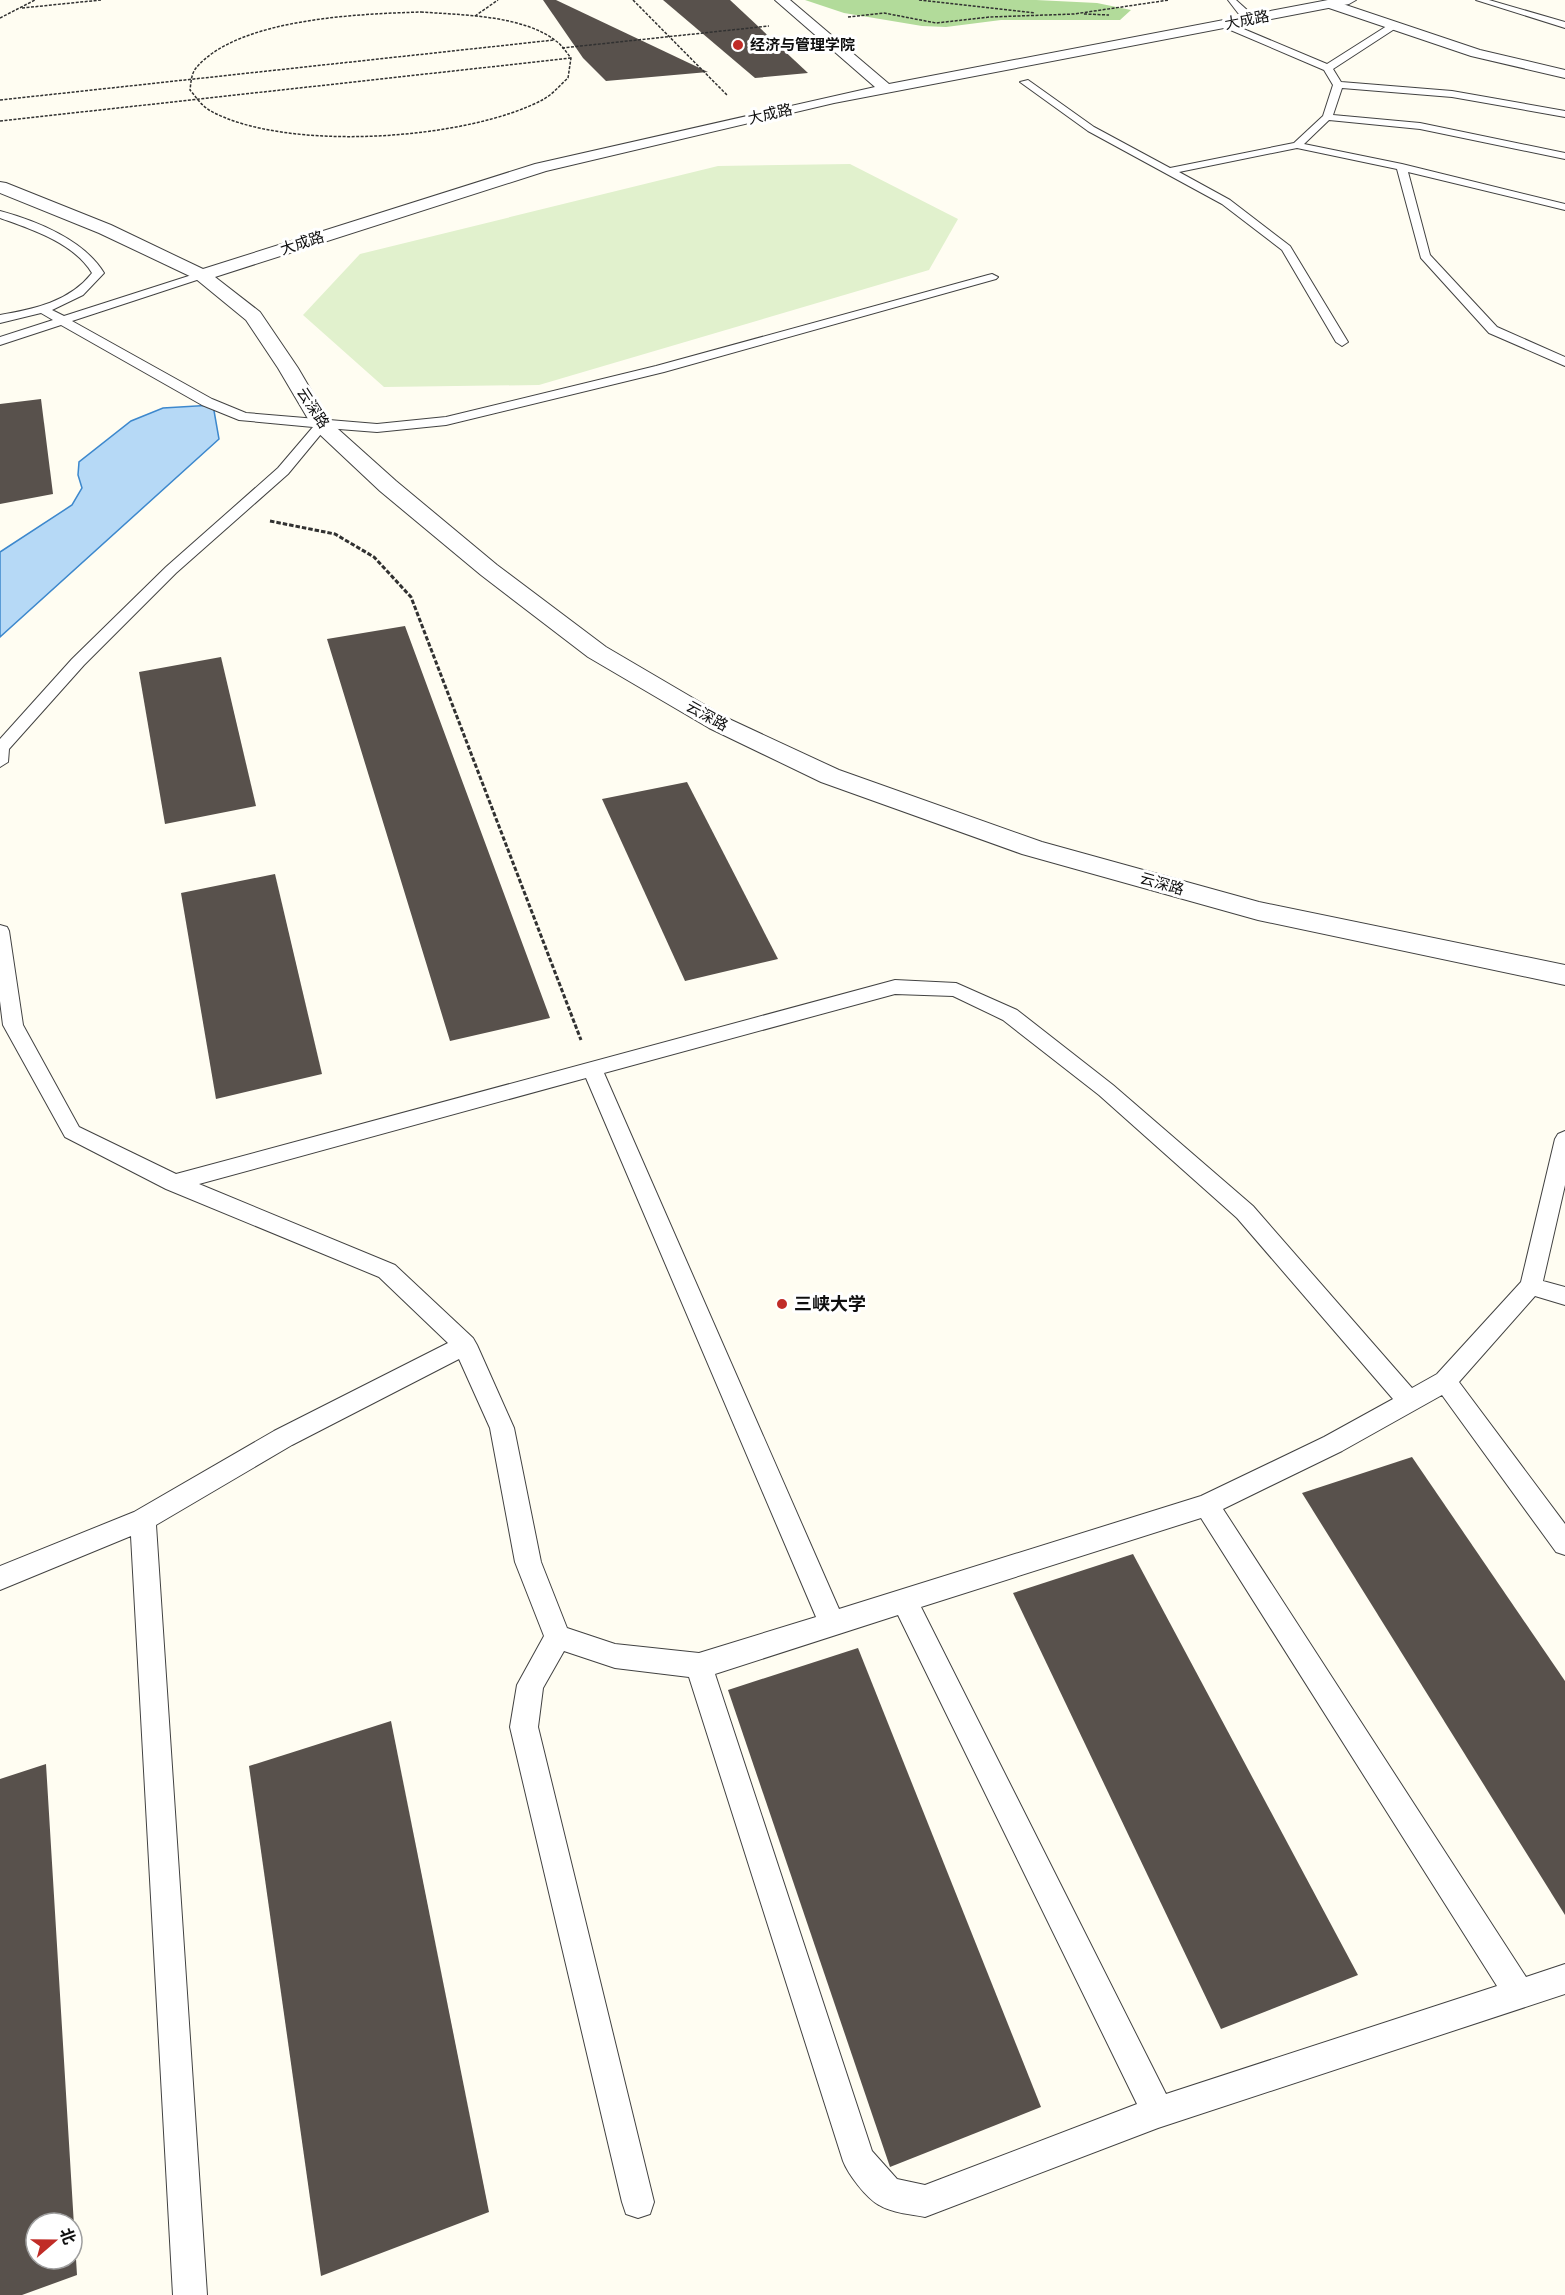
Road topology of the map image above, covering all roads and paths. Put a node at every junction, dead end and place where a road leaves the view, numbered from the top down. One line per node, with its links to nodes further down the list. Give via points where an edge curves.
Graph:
1 (35, 0): 12 (path)
2 (101, 0): 12 (path)
3 (498, 0): 14 (path)
4 (633, 0): 21 (path)
5 (782, 0): 17 (street)
6 (919, 0): 13 (path)
7 (1169, 0): 13 (path)
8 (1232, 0): 16 (lane)
9 (1349, 0): 11 (street, 大成路)
10 (1480, 0): 18 (lane)
11 (1326, 2): 16 (street, 大成路); 20 (street)
12 (22, 8): 15 (path)
13 (1055, 14): 17 (path, via 936,23 884,13)
14 (475, 16): 22 (path, via 522,26); 27 (path, via 363,14 306,21 256,34 217,51 194,70)
15 (0, 18)
16 (1253, 19): 19 (street, 大成路)
17 (806, 21): 21 (path); 30 (street)
18 (1562, 23)
19 (1224, 24): 25 (lane); 30 (street, 大成路)
20 (1393, 26): 25 (lane); 26 (street, via 1476,53)
21 (669, 37): 23 (path); 35 (path)
22 (555, 40): 23 (path); 27 (path)
23 (562, 48): 24 (path)
24 (571, 58): 31 (path); 31 (path, via 568,78 543,99 499,117 439,130 371,136 305,135 248,125 208,110)
25 (1328, 68): 29 (lane)
26 (1565, 74)
27 (192, 79): 31 (path, via 190,90); 32 (path)
28 (1025, 82): 40 (lane, via 1091,129)
29 (1338, 85): 33 (lane, via 1397,87 1495,99); 34 (lane)
30 (886, 89): 35 (street, 大成路)
31 (198, 99): 36 (path)
32 (0, 100)
33 (1565, 114)
34 (1327, 117): 37 (lane); 38 (lane, via 1420,126)
35 (750, 118): 44 (street, 大成路, via 541,167)
36 (0, 121)
37 (1297, 145): 39 (lane); 40 (lane)
38 (1565, 156)
39 (1402, 167): 42 (lane); 51 (lane, via 1425,256 1493,330)
40 (1170, 171): 50 (lane, via 1226,202 1286,248)
41 (0, 187): 44 (street, 云深路, via 105,229)
42 (1565, 207)
43 (0, 214): 46 (lane, via 40,228 96,265 98,273 91,286 58,305)
44 (202, 275): 48 (lane); 52 (street, 云深路, via 253,316)
45 (992, 277): 52 (lane, via 660,369 446,421 377,428)
46 (42, 309): 47 (lane); 48 (lane)
47 (0, 319)
48 (63, 320): 49 (lane); 52 (lane, via 213,405 244,417)
49 (0, 340)
50 (1342, 342)
51 (1565, 362)
52 (321, 425): 53 (lane, via 283,471); 56 (street, 云深路, via 489,570 597,652 718,723 830,776 1032,848 1258,911)
53 (234, 513): 54 (lane, via 78,662 1,748); 57 (path, via 335,534 374,557 411,597)
54 (0, 762)
55 (0, 931): 59 (lane, via 13,1025 72,1132)
56 (1565, 975)
57 (592, 1069): 59 (lane); 64 (lane, via 895,987 956,990 1010,1015 1206,1176 1245,1212); 70 (lane)
58 (1565, 1139): 60 (lane)
59 (174, 1183): 62 (lane, via 387,1271)
60 (1531, 1286): 61 (lane); 63 (lane)
61 (1565, 1296)
62 (465, 1345): 66 (lane, via 283,1438); 71 (lane, via 502,1428 528,1562)
63 (1445, 1381): 64 (lane); 67 (lane)
64 (1409, 1401): 65 (lane, via 1333,1444)
65 (1207, 1504): 69 (lane); 74 (lane)
66 (143, 1520): 68 (lane); 77 (lane)
67 (1565, 1544)
68 (0, 1578)
69 (905, 1602): 70 (lane); 75 (lane)
70 (833, 1625): 72 (lane)
71 (558, 1637): 72 (lane, via 615,1656); 76 (lane, via 530,1685 524,1727)
72 (699, 1666): 75 (lane, via 859,2161 888,2193 925,2201)
73 (1565, 1979): 74 (lane)
74 (1519, 1994): 75 (lane)
75 (1158, 2112)
76 (638, 2202)
77 (190, 2295)

